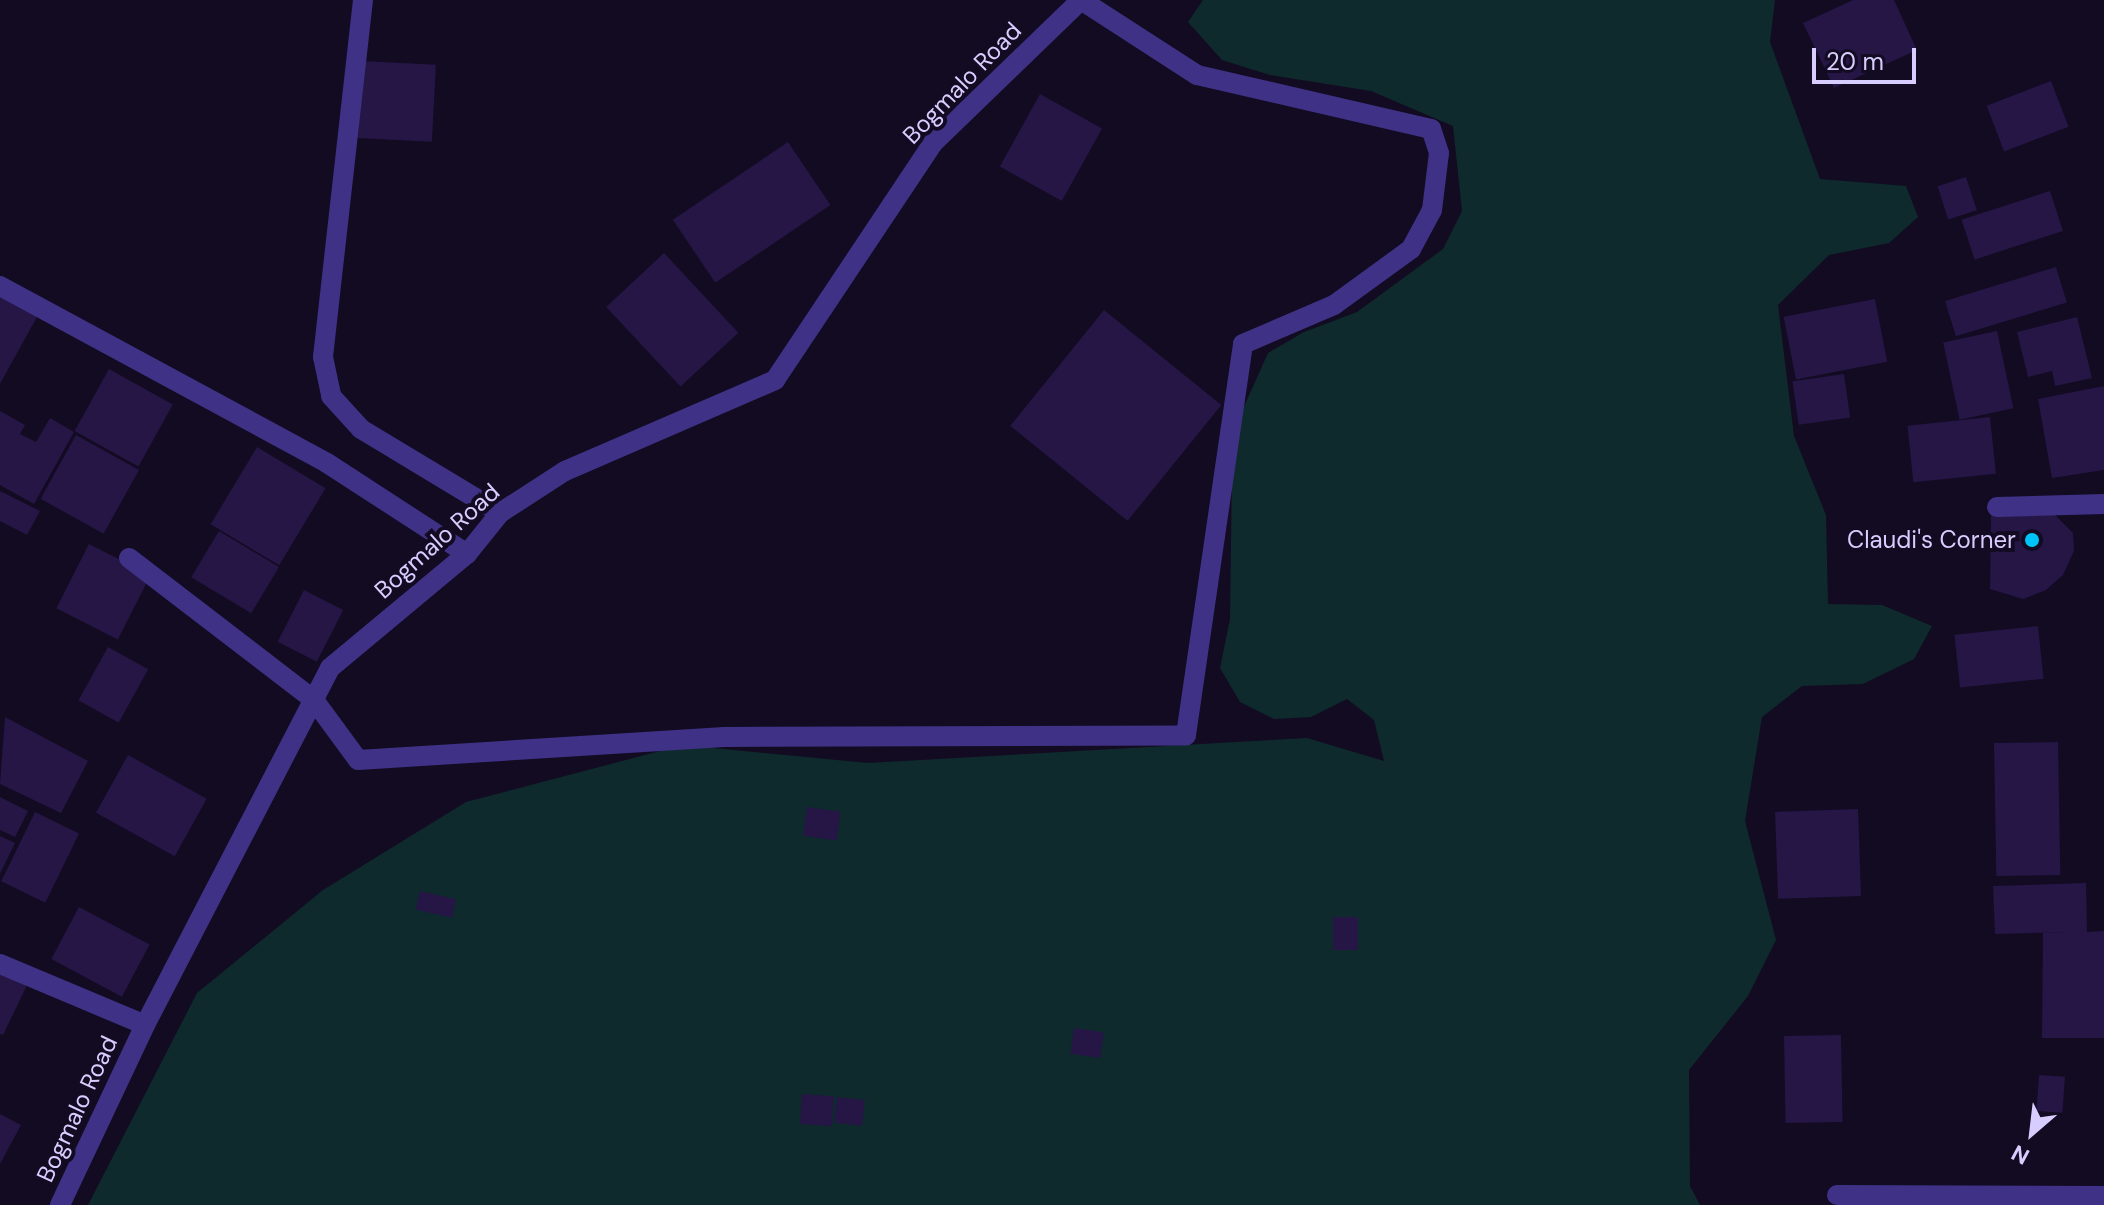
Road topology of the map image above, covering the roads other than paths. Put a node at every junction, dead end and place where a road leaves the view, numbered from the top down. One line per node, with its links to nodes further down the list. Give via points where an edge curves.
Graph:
1 (363, 0): 6 (street, via 323,357 331,396 361,429)
2 (1081, 0): 6 (street, Bogmalo Road, via 933,143 775,380 565,471); 9 (street, via 1197,75 1431,129 1439,153 1432,210 1411,249 1334,305 1243,344 1186,735 724,737 358,760)
3 (0, 286): 7 (street, via 327,463)
4 (2104, 504): 5 (street)
5 (1997, 507)
6 (500, 513): 7 (street, Bogmalo Road)
7 (467, 554): 9 (street, Bogmalo Road, via 330,668)
8 (129, 558): 9 (street)
9 (314, 700): 11 (street, Bogmalo Road)
10 (0, 964): 11 (street)
11 (145, 1025): 14 (street, Bogmalo Road)
12 (1837, 1195): 13 (street)
13 (2104, 1196)
14 (60, 1205)

